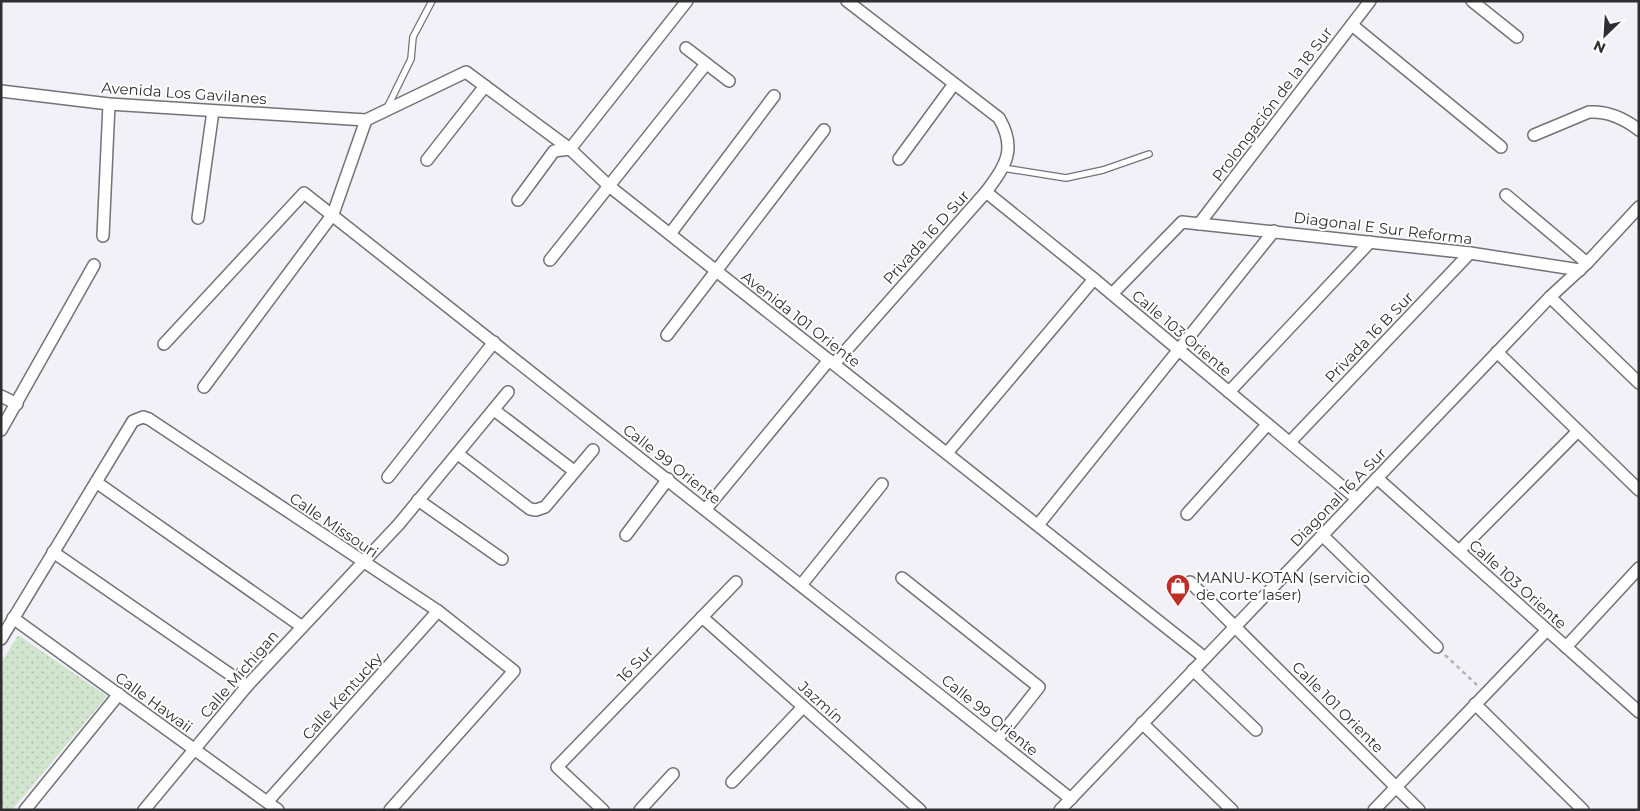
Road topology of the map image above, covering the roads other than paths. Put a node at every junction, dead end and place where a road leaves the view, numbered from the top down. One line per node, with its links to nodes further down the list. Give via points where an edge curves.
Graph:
1 (432, 1): 16 (lane, via 413,38 411,59)
2 (687, 1): 23 (street)
3 (847, 1): 11 (street)
4 (1370, 1): 6 (street, Prolongación de la 18 Sur)
5 (1472, 1): 7 (street)
6 (1352, 25): 22 (street); 35 (street, Prolongación de la 18 Sur)
7 (1517, 37)
8 (686, 48): 9 (street)
9 (706, 64): 10 (street); 28 (street)
10 (729, 81)
11 (954, 84): 25 (street); 27 (street, Privada 16 D Sur, via 999,118 1008,134 1008,154)
12 (484, 86): 16 (street, Avenida 101 Oriente, via 466,72); 23 (street, Avenida 101 Oriente); 26 (street)
13 (1, 91): 15 (street, Avenida Los Gavilanes)
14 (774, 96): 37 (street)
15 (109, 110): 17 (street, Avenida Los Gavilanes); 38 (street)
16 (386, 110): 18 (street, Avenida 101 Oriente)
17 (213, 111): 18 (street, Avenida Los Gavilanes); 34 (street)
18 (366, 120): 33 (street)
19 (824, 130): 44 (street)
20 (1639, 130): 21 (street, via 1622,118 1589,112)
21 (1534, 135)
22 (1501, 147)
23 (570, 148): 28 (street, Avenida 101 Oriente); 31 (street, via 554,151)
24 (1149, 154): 27 (lane, via 1103,170 1066,178)
25 (899, 159)
26 (428, 160)
27 (1002, 168): 29 (street, Privada 16 D Sur)
28 (609, 186): 37 (street, Avenida 101 Oriente); 41 (street)
29 (986, 192): 45 (street, Calle 103 Oriente); 53 (street, Privada 16 D Sur)
30 (1506, 195): 43 (street)
31 (518, 200)
32 (1639, 207): 43 (street, Diagonal 16 A Sur)
33 (333, 214): 49 (street, Calle 99 Oriente); 50 (street, Calle 99 Oriente, via 304,192); 55 (street)
34 (198, 218)
35 (1199, 224): 36 (street, Diagonal E Sur Reforma); 46 (street, Diagonal E Sur Reforma, via 1182,222)
36 (1274, 230): 39 (street, Diagonal E Sur Reforma); 51 (street)
37 (670, 234): 44 (street, Avenida 101 Oriente)
38 (103, 236)
39 (1370, 242): 40 (street, Diagonal E Sur Reforma); 57 (street)
40 (1470, 253): 43 (street, Diagonal E Sur Reforma); 64 (street, Privada 16 B Sur)
41 (550, 260)
42 (94, 265): 59 (street)
43 (1584, 266): 47 (street, Diagonal 16 A Sur)
44 (716, 271): 48 (street); 53 (street, Avenida 101 Oriente)
45 (1094, 279): 46 (street, Calle 103 Oriente); 66 (street)
46 (1112, 294): 51 (street, Calle 103 Oriente)
47 (1550, 297): 52 (street, Diagonal 16 A Sur); 54 (street)
48 (667, 335)
49 (494, 342): 69 (street); 71 (street, Calle 99 Oriente)
50 (164, 344)
51 (1177, 349): 57 (street, Calle 103 Oriente); 79 (street)
52 (1497, 352): 63 (street); 70 (street, Diagonal 16 A Sur)
53 (832, 362): 66 (street, Avenida 101 Oriente); 77 (street, Privada 16 D Sur)
54 (1639, 383)
55 (204, 386)
56 (508, 392): 60 (street, Calle Míchigan)
57 (1229, 392): 61 (street, Calle 103 Oriente)
58 (1, 396): 59 (street)
59 (17, 404): 62 (street)
60 (494, 410): 67 (street, Calle Míchigan); 68 (street)
61 (1267, 425): 64 (street, Calle 103 Oriente); 78 (street)
62 (1, 430)
63 (1578, 431): 74 (street); 82 (street)
64 (1290, 442): 75 (street, Calle 103 Oriente)
65 (593, 450): 68 (street)
66 (946, 453): 79 (street, Avenida 101 Oriente)
67 (458, 454): 68 (street, via 530,509 536,510 545,507); 76 (street, Calle Míchigan)
68 (574, 471)
69 (388, 477)
70 (1376, 478): 75 (street, Diagonal 16 A Sur); 82 (street, Calle 103 Oriente)
71 (668, 479): 77 (street, Calle 99 Oriente); 80 (street)
72 (96, 482): 83 (street); 85 (street, Calle Missouri, via 133,421 143,416); 94 (street)
73 (882, 484): 90 (street)
74 (1639, 490)
75 (1357, 499): 81 (street, Diagonal 16 A Sur)
76 (418, 500): 84 (street); 85 (street, Calle Míchigan)
77 (706, 509): 90 (street, Calle 99 Oriente)
78 (1188, 514)
79 (1038, 525): 100 (street, Avenida 101 Oriente)
80 (626, 535)
81 (1322, 535): 95 (street, Diagonal 16 A Sur); 98 (street)
82 (1459, 551): 96 (street, Calle 103 Oriente)
83 (53, 552): 93 (street); 102 (street)
84 (502, 559)
85 (364, 563): 91 (street, Calle Missouri); 94 (street, Calle Míchigan)
86 (1639, 568): 99 (street)
87 (902, 578): 109 (street, via 1039,687)
88 (736, 582): 92 (street, 16 Sur)
89 (1190, 582): 95 (street, Calle 101 Oriente)
90 (802, 584): 109 (street, Calle 99 Oriente)
91 (438, 611): 115 (street, Calle Kentucky); 119 (street, Calle Missouri, via 514,671)
92 (702, 617): 105 (street, Jazmín); 120 (street, 16 Sur, via 557,767)
93 (13, 618): 97 (street); 103 (street, Calle Hawaii)
94 (301, 626): 102 (street, Calle Míchigan)
95 (1235, 626): 100 (street, Diagonal 16 A Sur); 113 (street, Calle 101 Oriente)
96 (1547, 630): 99 (street, Calle 103 Oriente); 104 (street)
97 (1, 639)
98 (1437, 647)
99 (1566, 647): 106 (street, Calle 103 Oriente)
100 (1205, 658): 101 (street, Diagonal 16 A Sur)
101 (1193, 670): 107 (street, Diagonal 16 A Sur); 108 (street)
102 (248, 686): 110 (street, Calle Míchigan)
103 (119, 694): 110 (street, Calle Hawaii); 116 (street)
104 (1475, 704): 113 (street); 127 (street)
105 (804, 707): 112 (street); 122 (street, Jazmín)
106 (1639, 712)
107 (1142, 723): 114 (street, Diagonal 16 A Sur); 124 (street)
108 (1256, 730)
109 (997, 740): 114 (street, Calle 99 Oriente)
110 (194, 750): 115 (street, Calle Hawaii); 117 (street, Calle Míchigan)
111 (673, 774): 121 (street)
112 (732, 782)
113 (1396, 787): 125 (street); 126 (street, Calle 101 Oriente)
114 (1071, 799): 123 (street, Diagonal 16 A Sur)
115 (268, 802): 118 (street, Calle Hawaii)
116 (26, 810)
117 (144, 810)
118 (278, 810)
119 (390, 810)
120 (603, 810)
121 (640, 810)
122 (920, 810)
123 (1060, 810)
124 (1232, 810)
125 (1374, 810)
126 (1418, 810)
127 (1583, 810)

